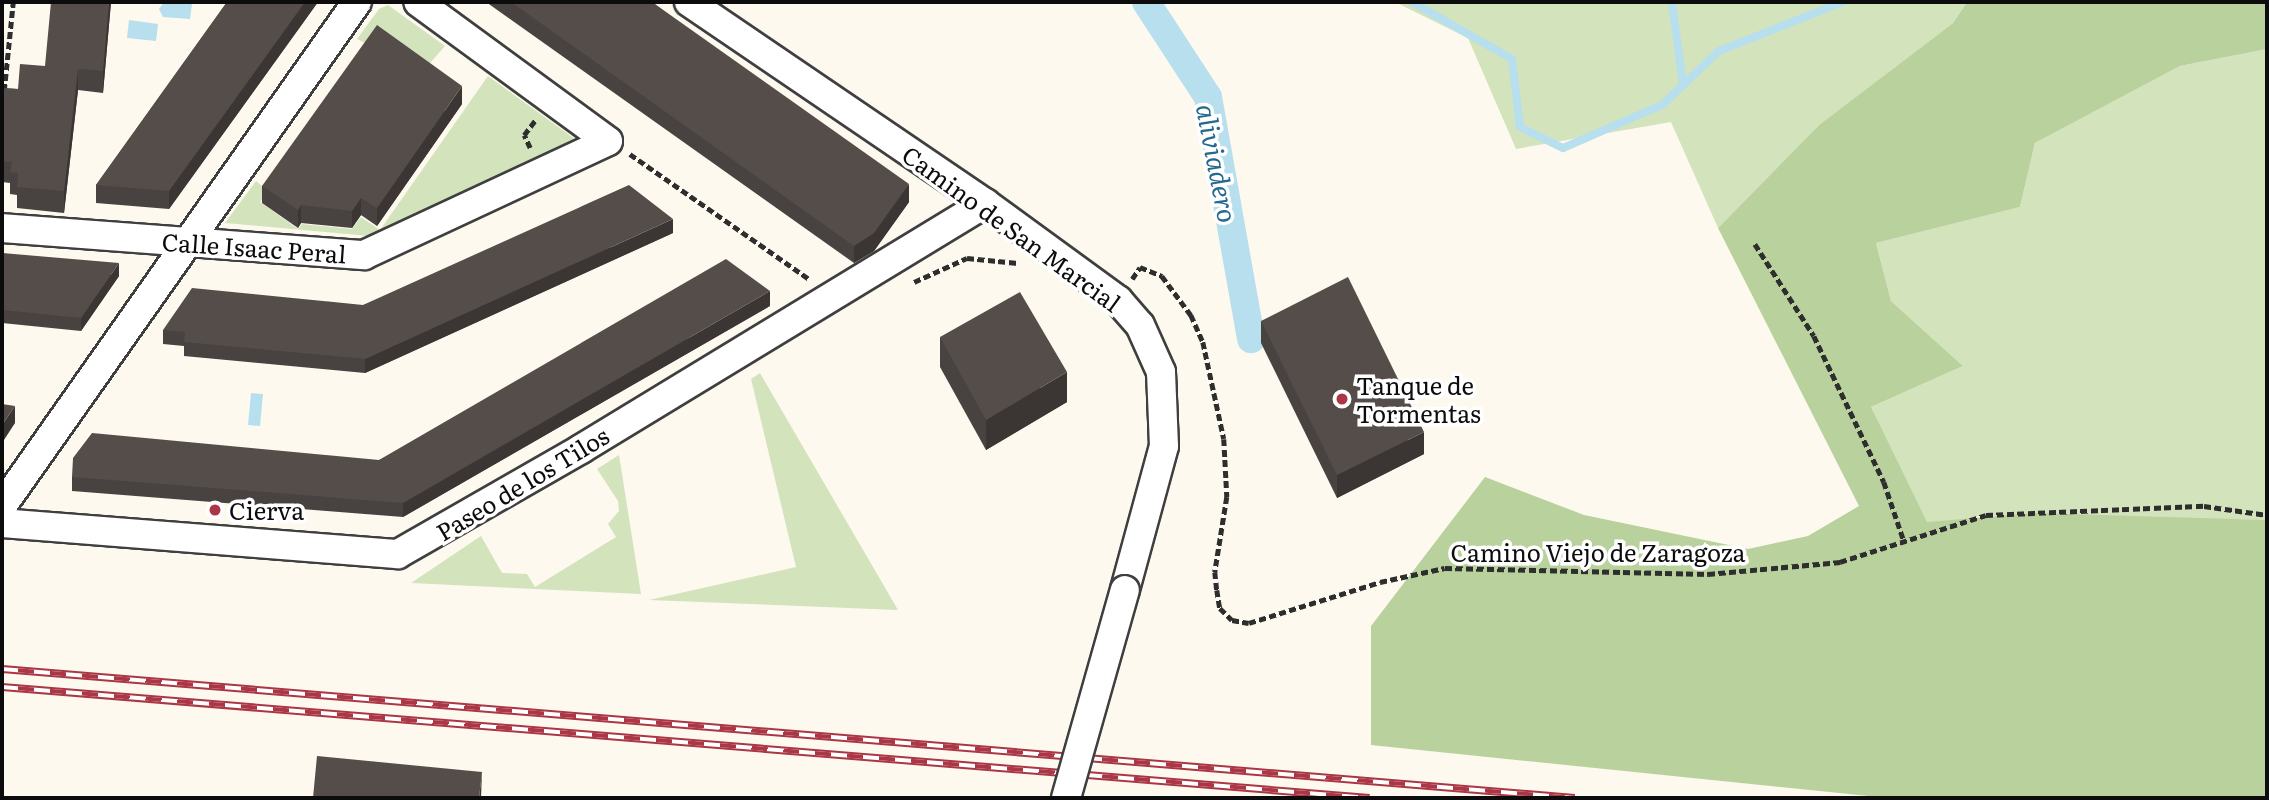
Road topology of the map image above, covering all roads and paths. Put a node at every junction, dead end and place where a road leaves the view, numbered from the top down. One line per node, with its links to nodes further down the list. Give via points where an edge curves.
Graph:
1 (12, 2): 5 (path)
2 (356, 2): 11 (street)
3 (418, 2): 7 (street)
4 (689, 2): 9 (street, Camino de San Marcial)
5 (3, 103)
6 (542, 110): 8 (path, via 524,135)
7 (614, 144): 11 (street, Calle Isaac Peral, via 364,255); 14 (path)
8 (532, 152)
9 (985, 203): 16 (street, Camino de San Marcial); 19 (street, Paseo de los Tilos, via 581,449 398,554)
10 (2, 228): 11 (street, Calle Isaac Peral)
11 (189, 242): 17 (street)
12 (1755, 244): 20 (path, via 1814,336 1884,482)
13 (1024, 266): 15 (path, via 967,258)
14 (815, 283)
15 (904, 288)
16 (1118, 300): 20 (path, Camino Viejo de Zaragoza, via 1140,267 1162,276 1191,314 1203,342 1224,439 1227,497 1214,572 1220,608 1232,620 1249,624 1270,620 1380,582 1445,568 1708,574 1840,562); 21 (street, Camino de San Marcial, bridge, via 1140,325 1161,372 1164,446)
17 (2, 506)
18 (2267, 515): 20 (path, Camino Viejo de Zaragoza, via 2204,506 1986,515)
19 (2, 523)
20 (1904, 541)
21 (1066, 798)

